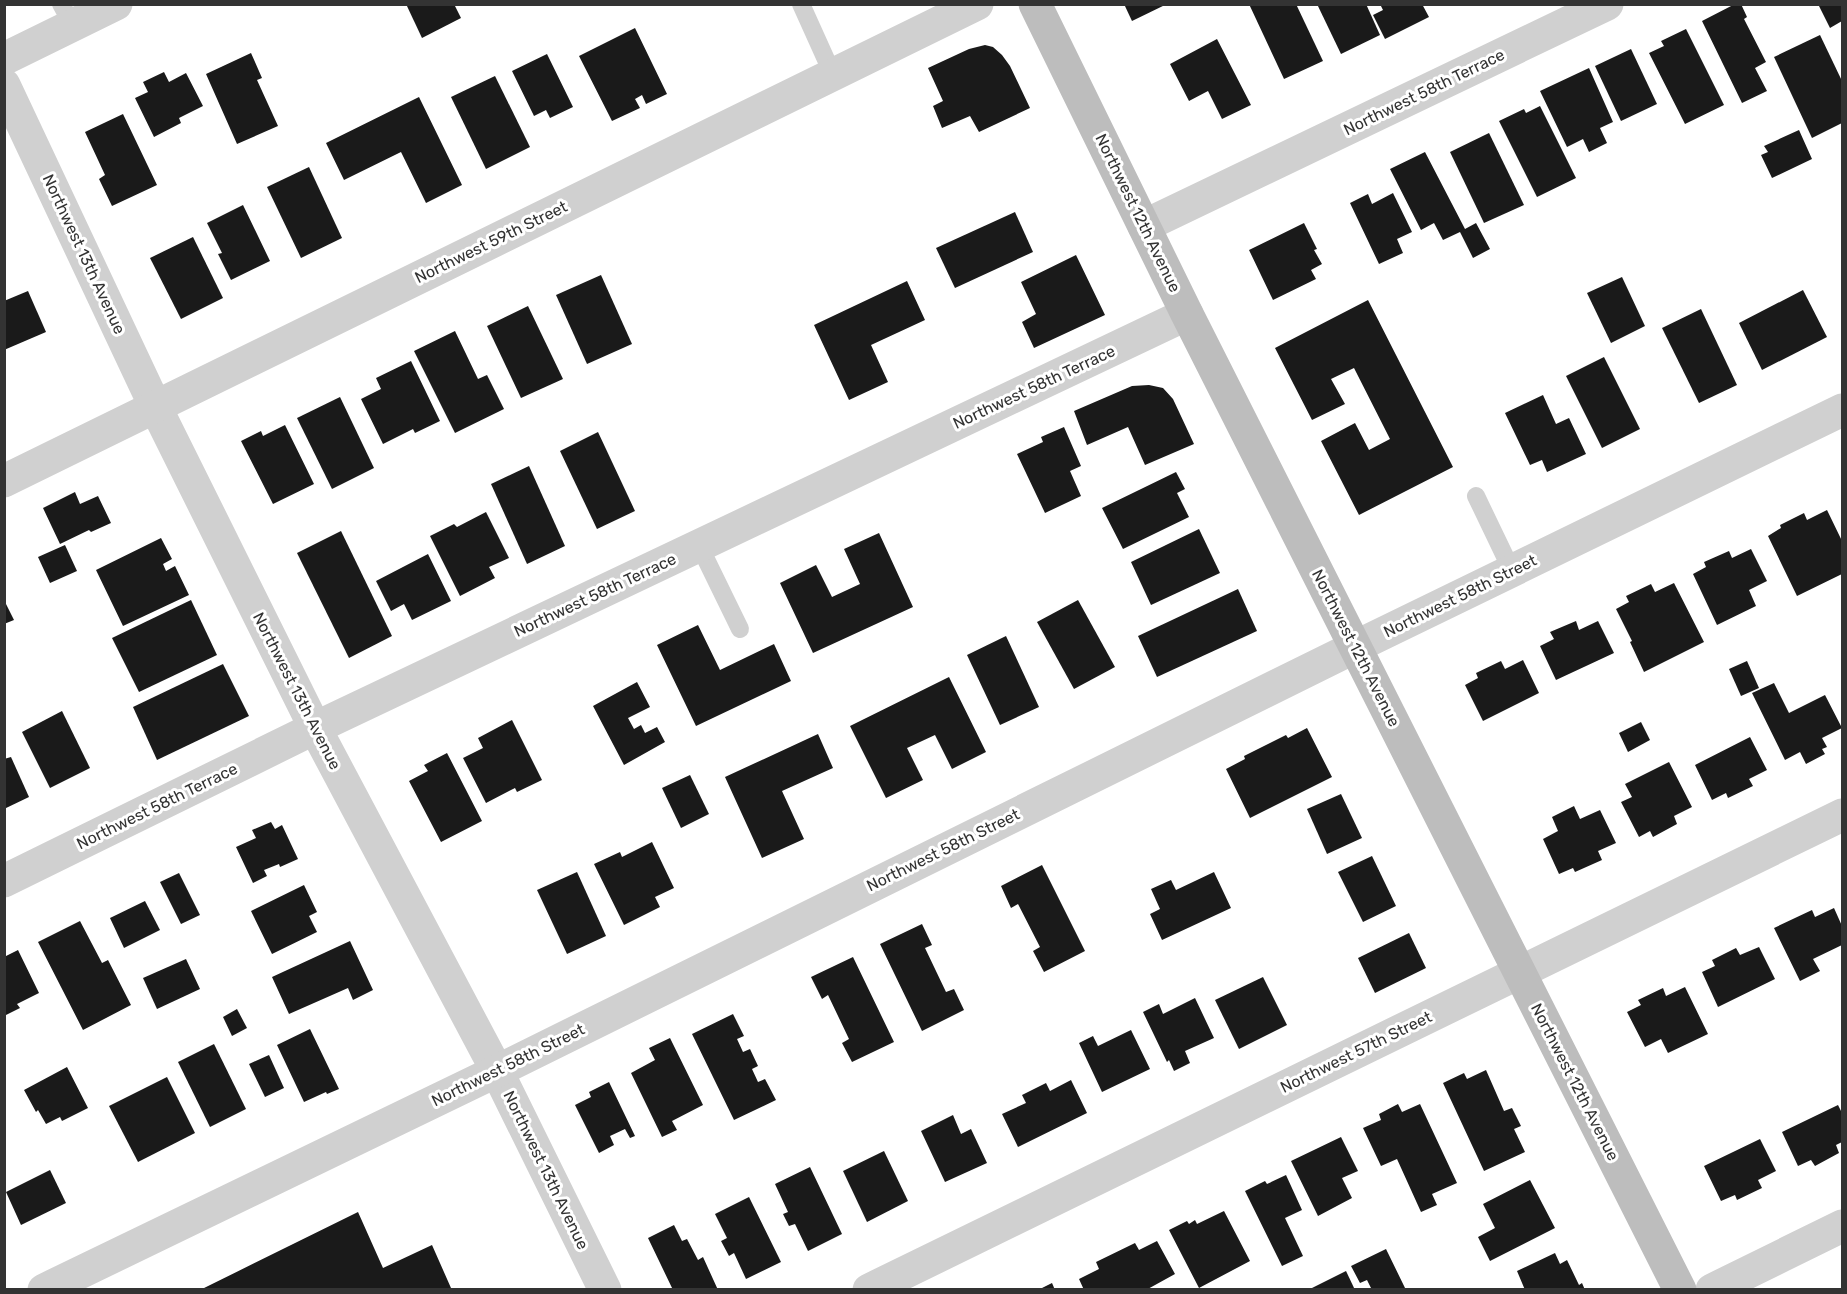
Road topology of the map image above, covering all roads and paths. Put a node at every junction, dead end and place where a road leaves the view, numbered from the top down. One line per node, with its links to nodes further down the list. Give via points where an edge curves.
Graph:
1 (116, 4): 6 (street)
2 (801, 4): 8 (lane)
3 (977, 4): 8 (street, Northwest 59th Street)
4 (1035, 4): 10 (main road, Northwest 12th Avenue)
5 (1607, 4): 10 (street, Northwest 58th Terrace)
6 (67, 15): 7 (street)
7 (4, 59)
8 (833, 75): 12 (street, Northwest 59th Street)
9 (4, 85): 12 (street, Northwest 13th Avenue)
10 (1144, 226): 11 (main road, Northwest 12th Avenue)
11 (1187, 314): 16 (street, Northwest 58th Terrace); 19 (main road, Northwest 12th Avenue)
12 (155, 406): 14 (street, Northwest 59th Street); 20 (street, Northwest 13th Avenue)
13 (1842, 410): 17 (street, Northwest 58th Street)
14 (4, 481)
15 (1476, 496): 17 (lane)
16 (699, 545): 18 (lane); 20 (street, Northwest 58th Terrace)
17 (1512, 571): 19 (street, Northwest 58th Street)
18 (740, 629)
19 (1355, 647): 23 (main road, Northwest 12th Avenue); 24 (street, Northwest 58th Street)
20 (315, 728): 22 (street, Northwest 58th Terrace); 24 (street, Northwest 13th Avenue)
21 (1842, 815): 23 (street, Northwest 57th Street)
22 (4, 881)
23 (1520, 972): 28 (street, Northwest 57th Street); 29 (main road, Northwest 12th Avenue)
24 (497, 1071): 26 (street, Northwest 58th Street); 27 (street, Northwest 13th Avenue)
25 (1842, 1226): 30 (street)
26 (44, 1290)
27 (605, 1290)
28 (869, 1290)
29 (1680, 1290)
30 (1712, 1290)

